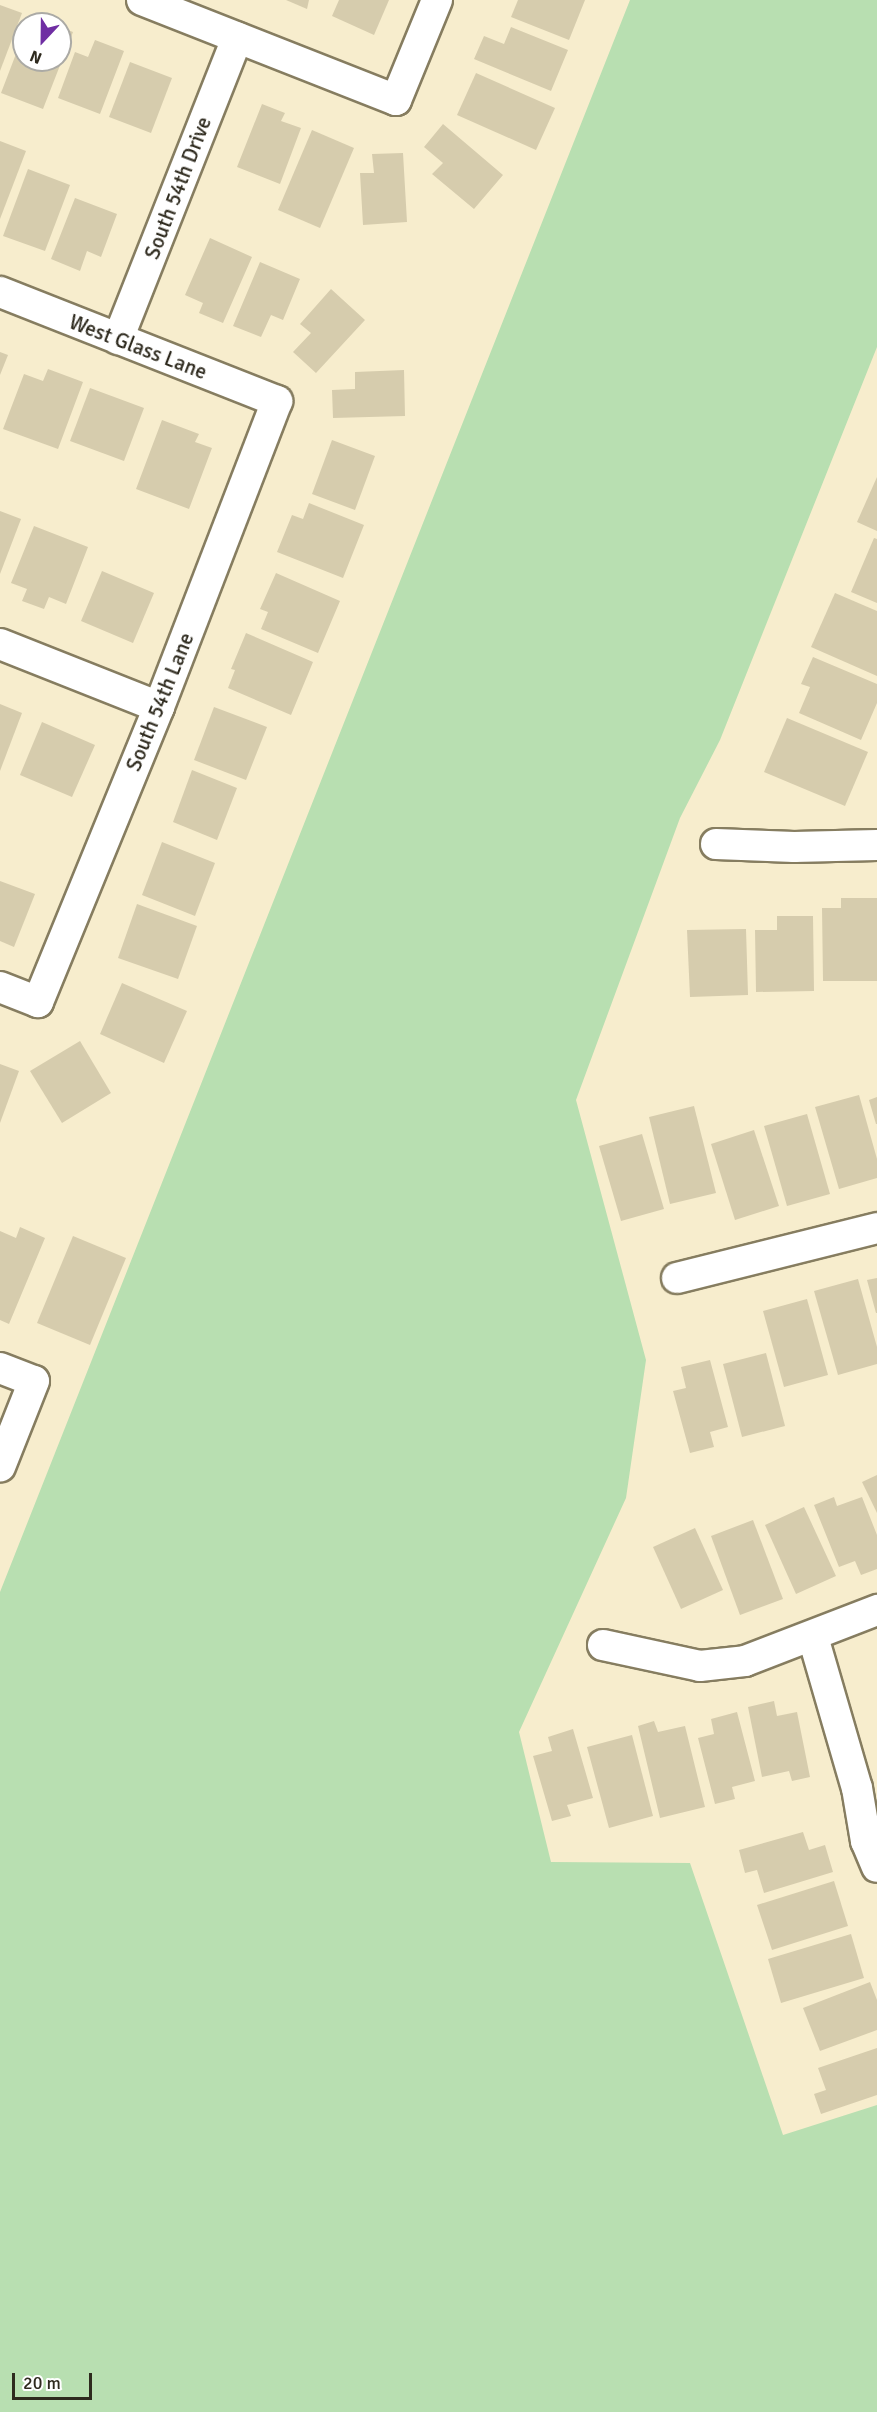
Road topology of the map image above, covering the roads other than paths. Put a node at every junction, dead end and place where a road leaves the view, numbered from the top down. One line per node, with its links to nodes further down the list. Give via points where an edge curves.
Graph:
1 (142, 0): 3 (street)
2 (436, 0): 3 (street, via 396,100)
3 (237, 38): 5 (street, South 54th Drive)
4 (0, 292): 5 (street, West Glass Lane)
5 (118, 339): 6 (street, West Glass Lane)
6 (277, 401): 8 (street, South 54th Lane)
7 (0, 644): 8 (street)
8 (159, 707): 11 (street, South 54th Lane, via 38,1002)
9 (717, 844): 10 (street)
10 (877, 845)
11 (0, 987)
12 (877, 1228): 13 (street)
13 (677, 1278)
14 (0, 1368): 15 (street, via 34,1381)
15 (0, 1467)
16 (877, 1610): 17 (street)
17 (813, 1637): 18 (street, via 745,1661 700,1666); 19 (street)
18 (603, 1645)
19 (877, 1867)

